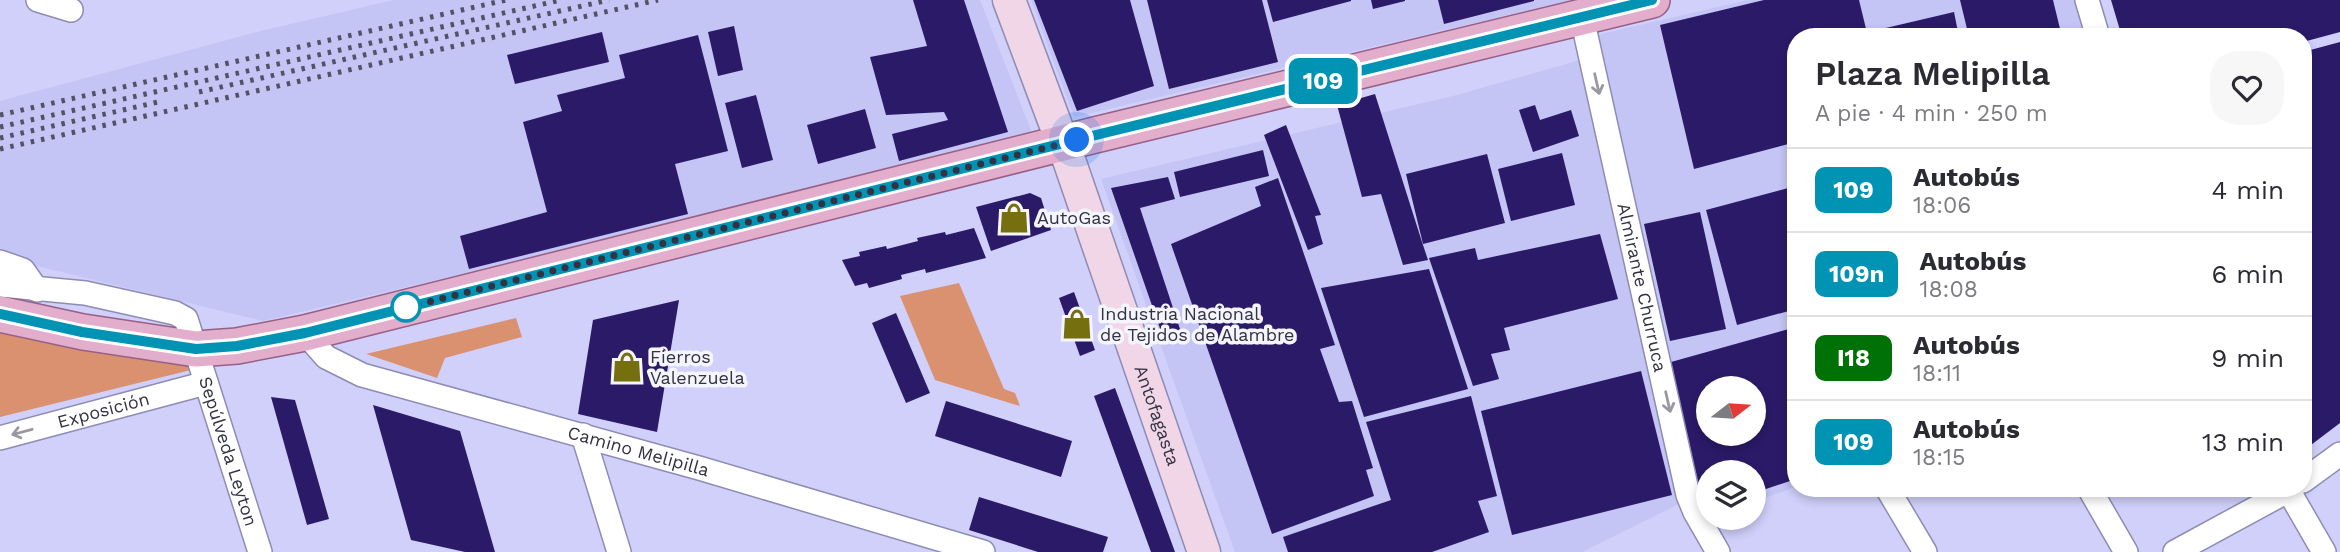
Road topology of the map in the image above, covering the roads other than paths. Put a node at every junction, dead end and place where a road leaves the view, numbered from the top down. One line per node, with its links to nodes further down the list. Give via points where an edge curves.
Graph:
1 (38, 0): 5 (street)
2 (1652, 0): 6 (main road)
3 (2087, 0): 7 (street)
4 (1008, 1): 8 (main road, Antofagasta)
5 (71, 10)
6 (1582, 18): 8 (main road); 28 (street, Almirante Churruca, one-way to 28, via 1688,495)
7 (2095, 28)
8 (1063, 144): 13 (main road); 27 (main road, Antofagasta)
9 (0, 262): 11 (street, via 23,270)
10 (0, 285): 11 (street)
11 (37, 290): 14 (street, Sepúlveda Leyton, via 85,293 181,315 189,323)
12 (0, 314): 14 (main road)
13 (305, 333): 14 (main road); 16 (street, Camino Melipilla, via 326,357 349,370)
14 (196, 349): 15 (street, Sepúlveda Leyton)
15 (206, 383): 17 (street, Exposición, one-way to 17); 24 (street, Sepúlveda Leyton)
16 (583, 435): 25 (street); 26 (street, Camino Melipilla)
17 (0, 438)
18 (2340, 454): 19 (street)
19 (2312, 474)
20 (1892, 497): 29 (street)
21 (2094, 497): 30 (street)
22 (2275, 497): 31 (street)
23 (2298, 497): 32 (street)
24 (260, 552)
25 (619, 552)
26 (983, 552)
27 (1204, 552)
28 (1718, 552)
29 (1925, 552)
30 (2126, 552)
31 (2175, 552)
32 (2324, 552)

